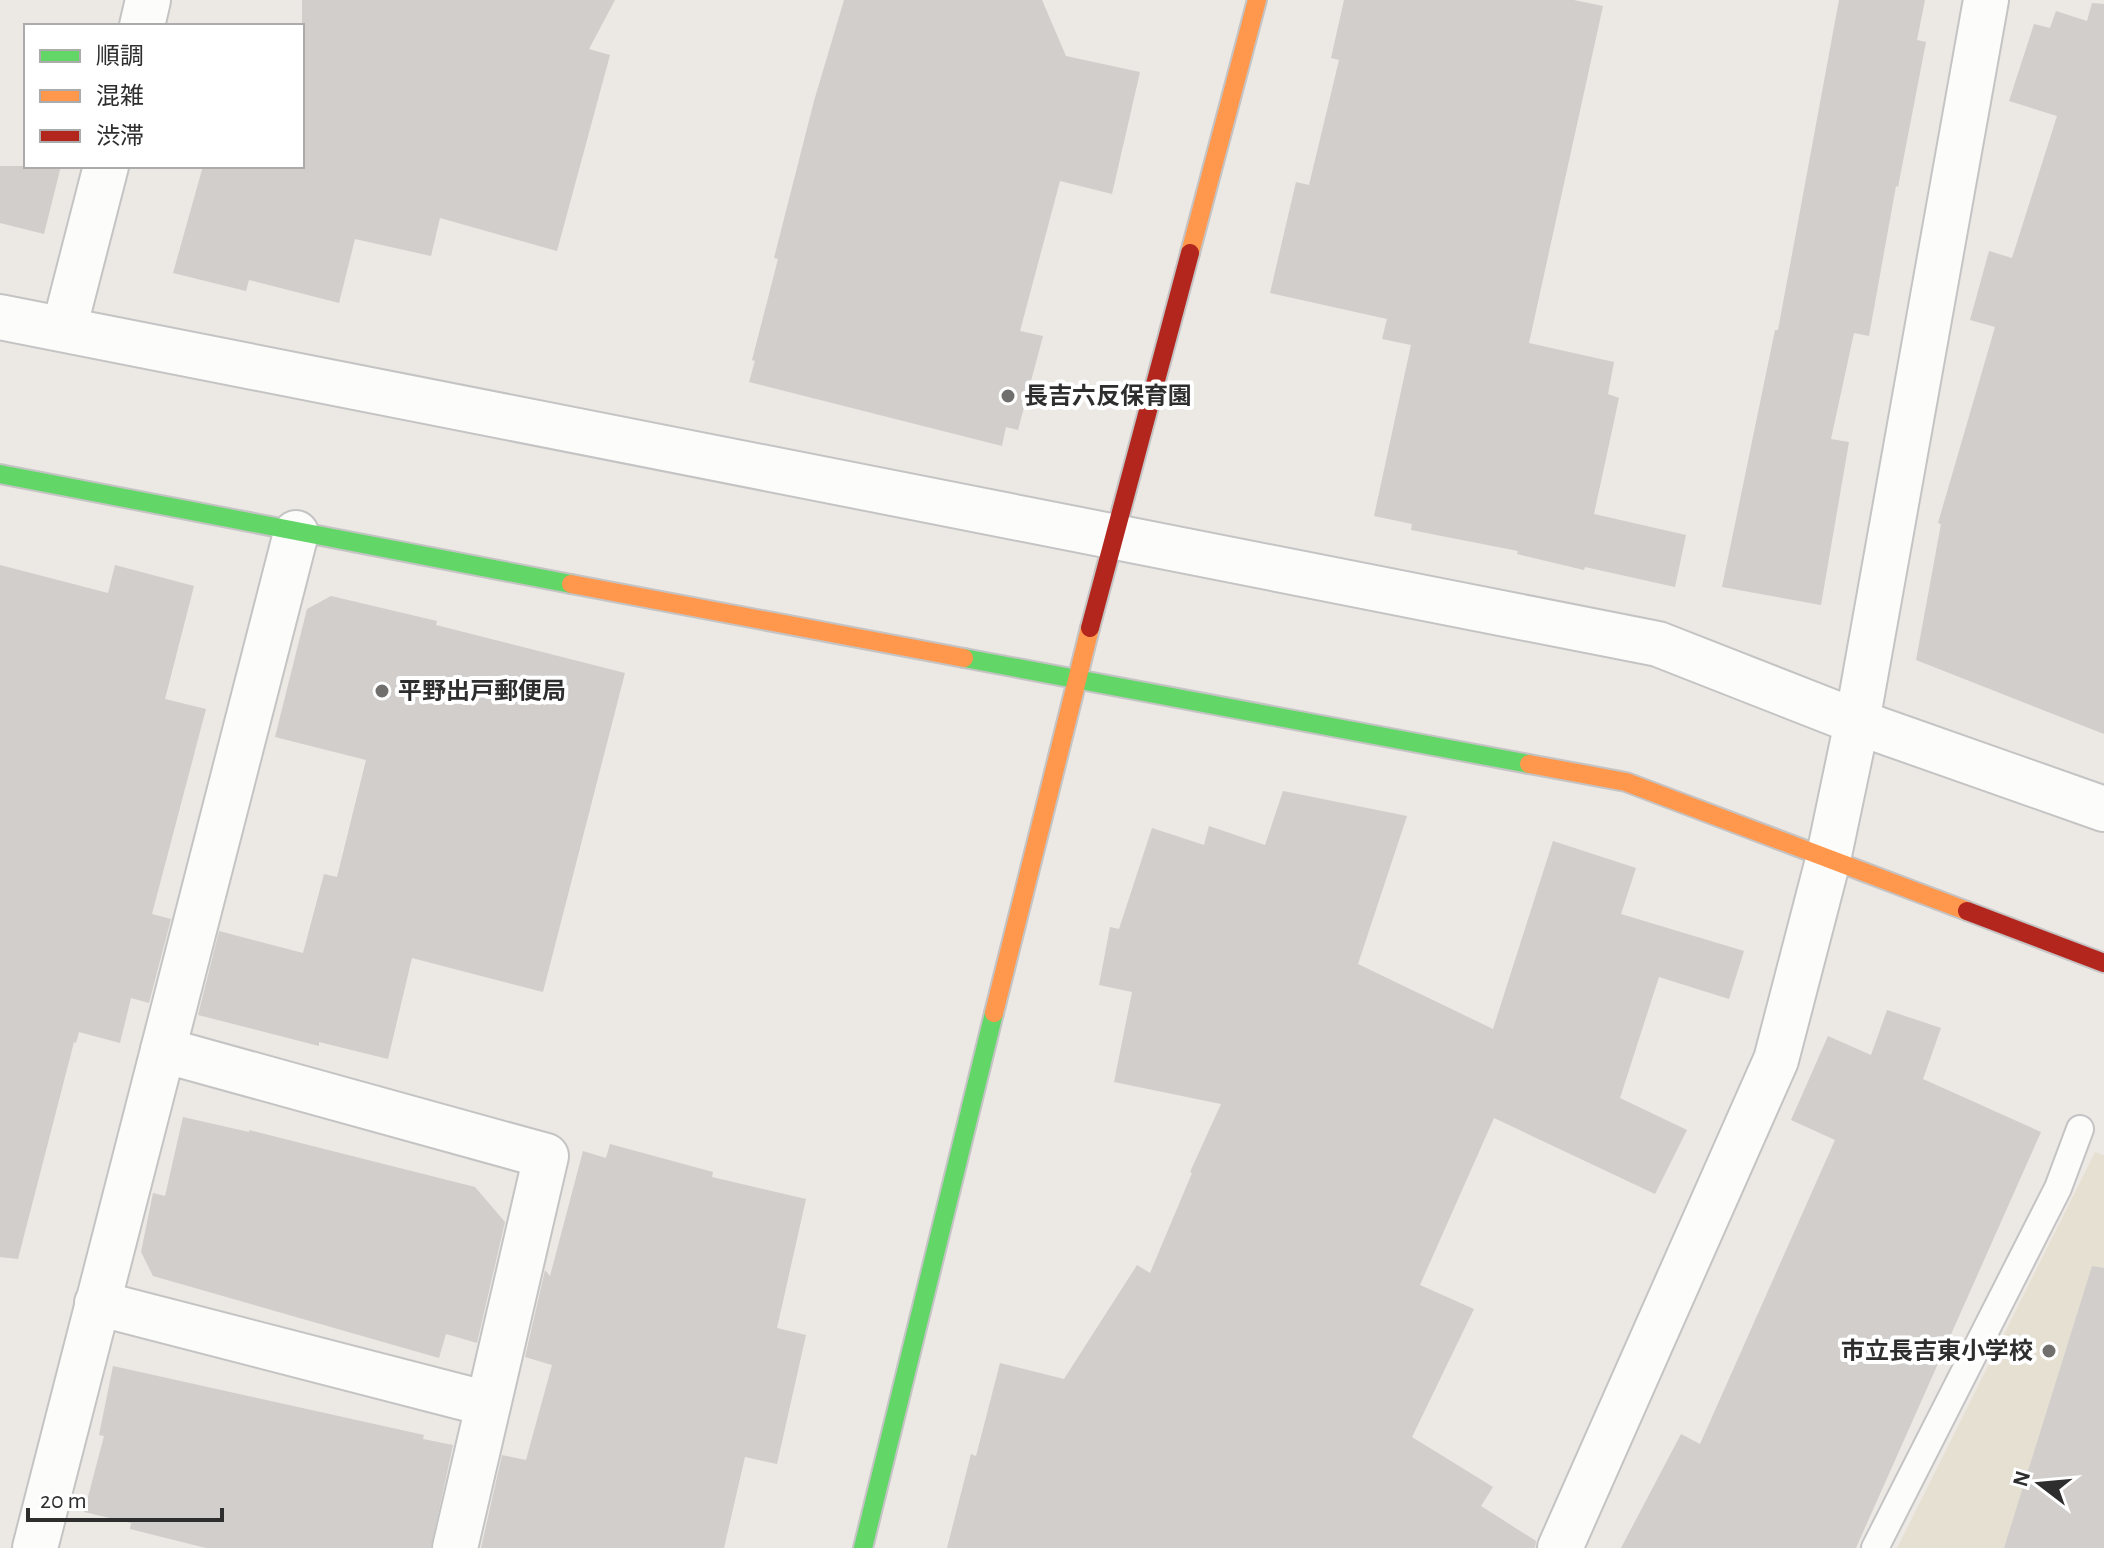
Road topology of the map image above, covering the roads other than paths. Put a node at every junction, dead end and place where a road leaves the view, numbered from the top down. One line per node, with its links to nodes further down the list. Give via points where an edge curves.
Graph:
1 (148, 0): 4 (street)
2 (1257, 0): 10 (street)
3 (1986, 0): 12 (street)
4 (142, 24)
5 (105, 168): 7 (street)
6 (0, 317): 7 (street)
7 (64, 329): 10 (street)
8 (0, 474): 9 (street)
9 (296, 533): 11 (street); 16 (street)
10 (1112, 538): 11 (street); 12 (street, via 1658,644)
11 (1076, 680): 14 (street, via 1626,782); 23 (street)
12 (1857, 722): 13 (street); 14 (street)
13 (2104, 809)
14 (1828, 860): 15 (street); 24 (street, via 1776,1060)
15 (2104, 963)
16 (163, 1050): 18 (street); 19 (street, via 546,1156)
17 (2080, 1129): 25 (lane, via 2058,1188)
18 (97, 1303): 19 (street); 21 (street)
19 (488, 1404): 22 (street)
20 (0, 1538): 21 (street)
21 (35, 1548)
22 (455, 1548)
23 (863, 1548)
24 (1560, 1548)
25 (1875, 1548)

